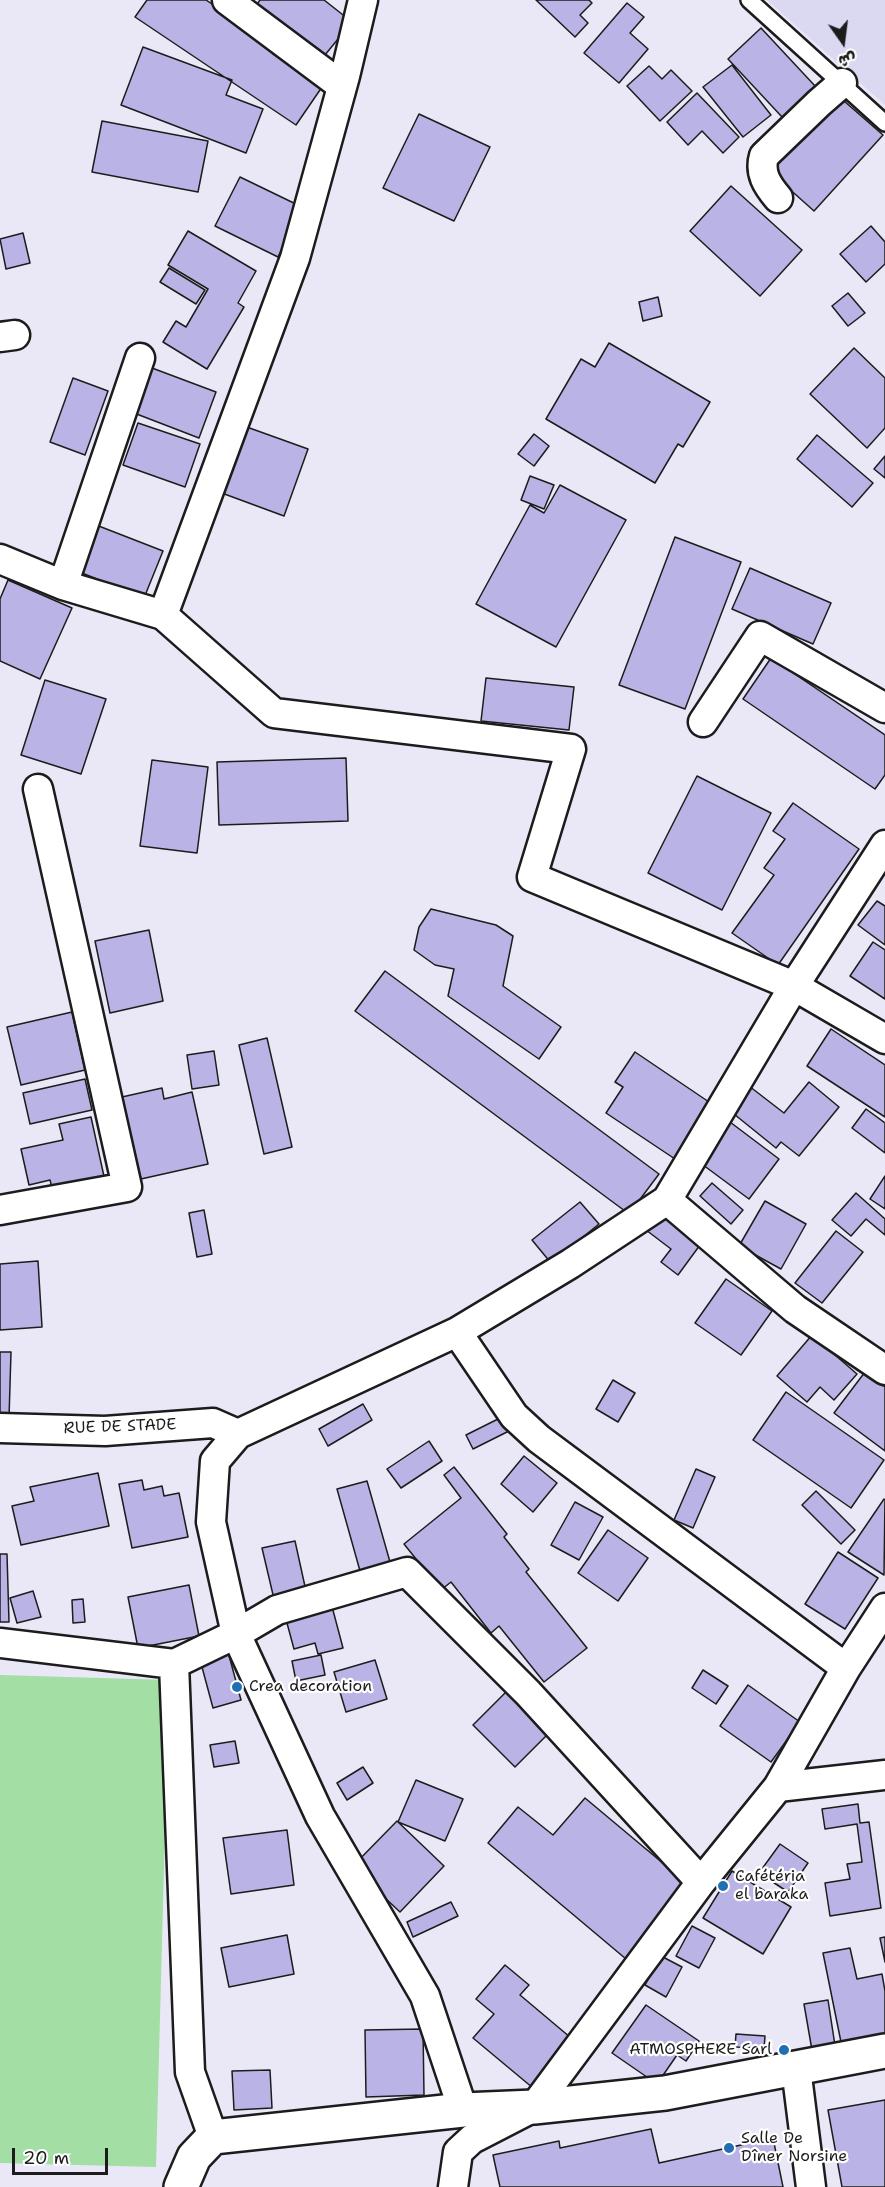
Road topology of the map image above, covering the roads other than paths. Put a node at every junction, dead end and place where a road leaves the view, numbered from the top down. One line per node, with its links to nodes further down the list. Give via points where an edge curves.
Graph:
1 (227, 0): 5 (street)
2 (363, 0): 5 (street)
3 (749, 0): 4 (lane)
4 (842, 83): 6 (lane); 7 (street, via 764,156 764,177)
5 (342, 86): 11 (street, via 295,258)
6 (885, 123)
7 (778, 198)
8 (140, 358): 10 (street)
9 (0, 559): 10 (street)
10 (63, 585): 11 (street)
11 (163, 615): 16 (street, via 274,713 571,749 532,877)
12 (885, 708): 13 (street, via 760,636)
13 (703, 722)
14 (38, 789): 19 (street, via 128,1187)
15 (885, 845): 16 (street)
16 (794, 986): 17 (street); 18 (street)
17 (885, 1039)
18 (667, 1200): 20 (street); 21 (street, via 795,1309)
19 (0, 1210)
20 (458, 1332): 23 (street); 28 (street, via 514,1416 539,1438)
21 (885, 1370)
22 (0, 1428): 23 (street, RUE DE STADE, via 105,1431 213,1424)
23 (238, 1434): 25 (street, via 215,1461 211,1522)
24 (885, 1608): 28 (street)
25 (236, 1634): 27 (street); 31 (street, via 277,1610 407,1572 528,1693); 35 (street, via 320,1816 425,1996)
26 (0, 1643): 27 (street)
27 (174, 1664): 36 (street, via 190,2072)
28 (846, 1668): 30 (street)
29 (885, 1775): 30 (street)
30 (778, 1787): 31 (street)
31 (701, 1882): 34 (street)
32 (885, 2051): 33 (main road)
33 (796, 2068): 34 (main road, via 664,2093); 39 (street)
34 (534, 2107): 35 (main road); 38 (street, via 472,2139 458,2152)
35 (463, 2110): 36 (main road)
36 (213, 2137): 37 (main road, via 194,2157)
37 (181, 2187)
38 (453, 2187)
39 (811, 2187)

